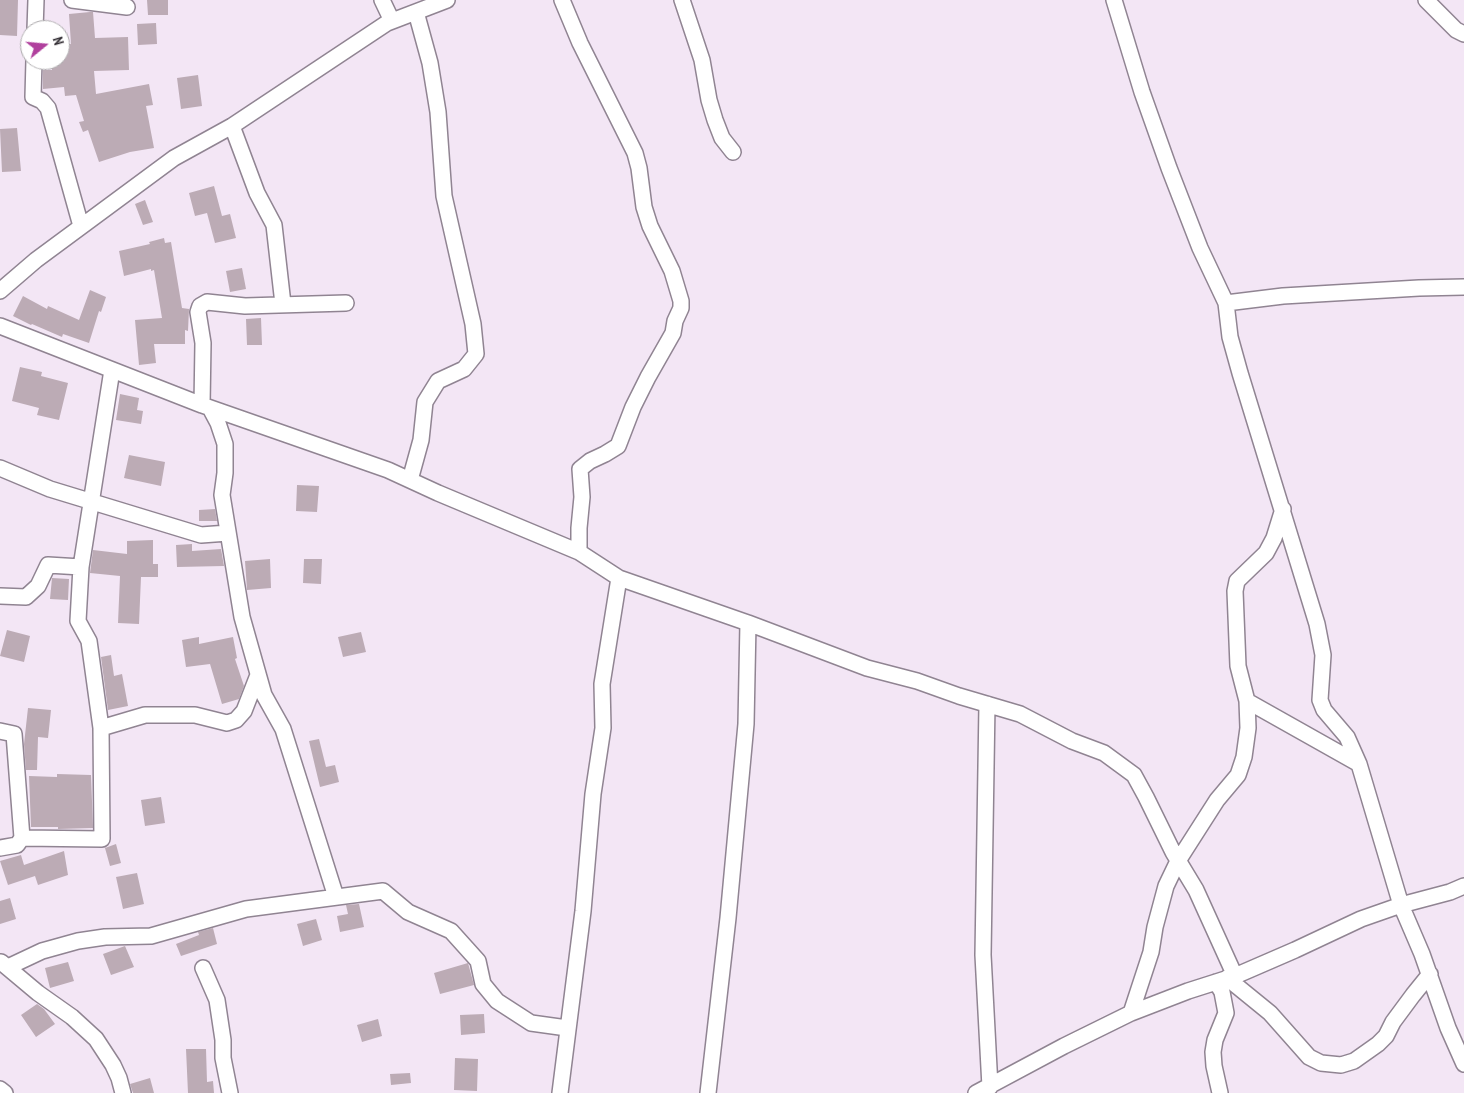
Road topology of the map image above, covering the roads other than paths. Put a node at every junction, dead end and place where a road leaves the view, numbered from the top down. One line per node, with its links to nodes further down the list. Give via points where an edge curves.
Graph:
1 (36, 0): 11 (street)
2 (72, 0): 9 (street)
3 (382, 0): 12 (street)
4 (447, 0): 10 (street)
5 (562, 0): 31 (street, via 635,153 644,207 672,271 681,301 673,333 633,407 618,446 580,469 582,497)
6 (682, 0): 16 (street, via 702,60 714,120)
7 (1114, 0): 22 (street, via 1169,168)
8 (1426, 0): 13 (street)
9 (127, 6)
10 (416, 12): 12 (street); 27 (street, via 430,63 438,112 444,196 473,324 476,354 464,369 438,381 425,402 421,440)
11 (35, 20)
12 (392, 22): 15 (street)
13 (1464, 34)
14 (34, 70): 17 (street, via 33,97 48,108)
15 (232, 126): 17 (street, via 174,158); 21 (street, via 257,193 274,225)
16 (732, 152)
17 (81, 226): 19 (street)
18 (1464, 287): 22 (street, via 1283,296)
19 (0, 290)
20 (346, 303): 21 (street)
21 (283, 304): 25 (street, via 246,306 207,302 200,306)
22 (1226, 304): 29 (street, via 1230,337 1240,373)
23 (0, 326): 24 (street)
24 (112, 370): 25 (street); 28 (street)
25 (206, 407): 27 (street); 30 (street, via 218,422 225,444 222,495)
26 (0, 468): 28 (street)
27 (410, 480): 31 (street)
28 (92, 502): 30 (street, via 201,535); 32 (street)
29 (1283, 509): 37 (street, via 1266,554 1238,581 1236,591 1238,666); 43 (street, via 1317,624 1322,656 1320,700 1324,710 1347,737)
30 (228, 533): 36 (street, via 242,616)
31 (578, 552): 33 (street)
32 (82, 567): 34 (street, via 48,565 38,586 26,598); 41 (street, via 78,621 89,641)
33 (619, 578): 35 (street); 57 (street, via 602,684 603,728)
34 (0, 596)
35 (748, 623): 38 (street, via 867,668); 65 (street, via 746,724)
36 (258, 675): 39 (street); 40 (street)
37 (1247, 701): 43 (street); 46 (street, via 1248,728 1238,775 1217,800)
38 (987, 704): 46 (street, via 1020,714 1072,741 1104,753 1134,775); 60 (street)
39 (244, 711): 40 (street); 41 (street, via 236,720 227,723 195,715 145,714)
40 (273, 712): 49 (street, via 283,729)
41 (101, 728): 44 (street, via 102,839)
42 (0, 731): 44 (street, via 14,734)
43 (1359, 764): 51 (street)
44 (22, 838): 45 (street, via 17,845)
45 (0, 848)
46 (1178, 861): 55 (street, via 1196,890); 56 (street, via 1166,886 1151,952)
47 (1464, 886): 48 (street)
48 (1450, 892): 50 (street); 51 (street)
49 (336, 897): 52 (street, via 246,909 151,936 78,941); 57 (street, via 383,891 408,912 451,931 478,961 483,984 496,1001 532,1023)
50 (1464, 898)
51 (1401, 905): 54 (street); 55 (street, via 1361,919)
52 (4, 964): 62 (street, via 96,1039 113,1065)
53 (203, 968): 63 (street, via 217,1000)
54 (1430, 974): 55 (street, via 1386,1036 1354,1061 1342,1065 1320,1063 1309,1057 1270,1013); 58 (street)
55 (1226, 979): 56 (street); 66 (street, via 1222,992 1226,1013 1213,1052)
56 (1131, 1013): 60 (street)
57 (568, 1028): 64 (street)
58 (1464, 1064)
59 (0, 1090): 61 (street)
60 (983, 1090)
61 (4, 1093)
62 (122, 1093)
63 (230, 1093)
64 (560, 1093)
65 (708, 1093)
66 (1220, 1093)

